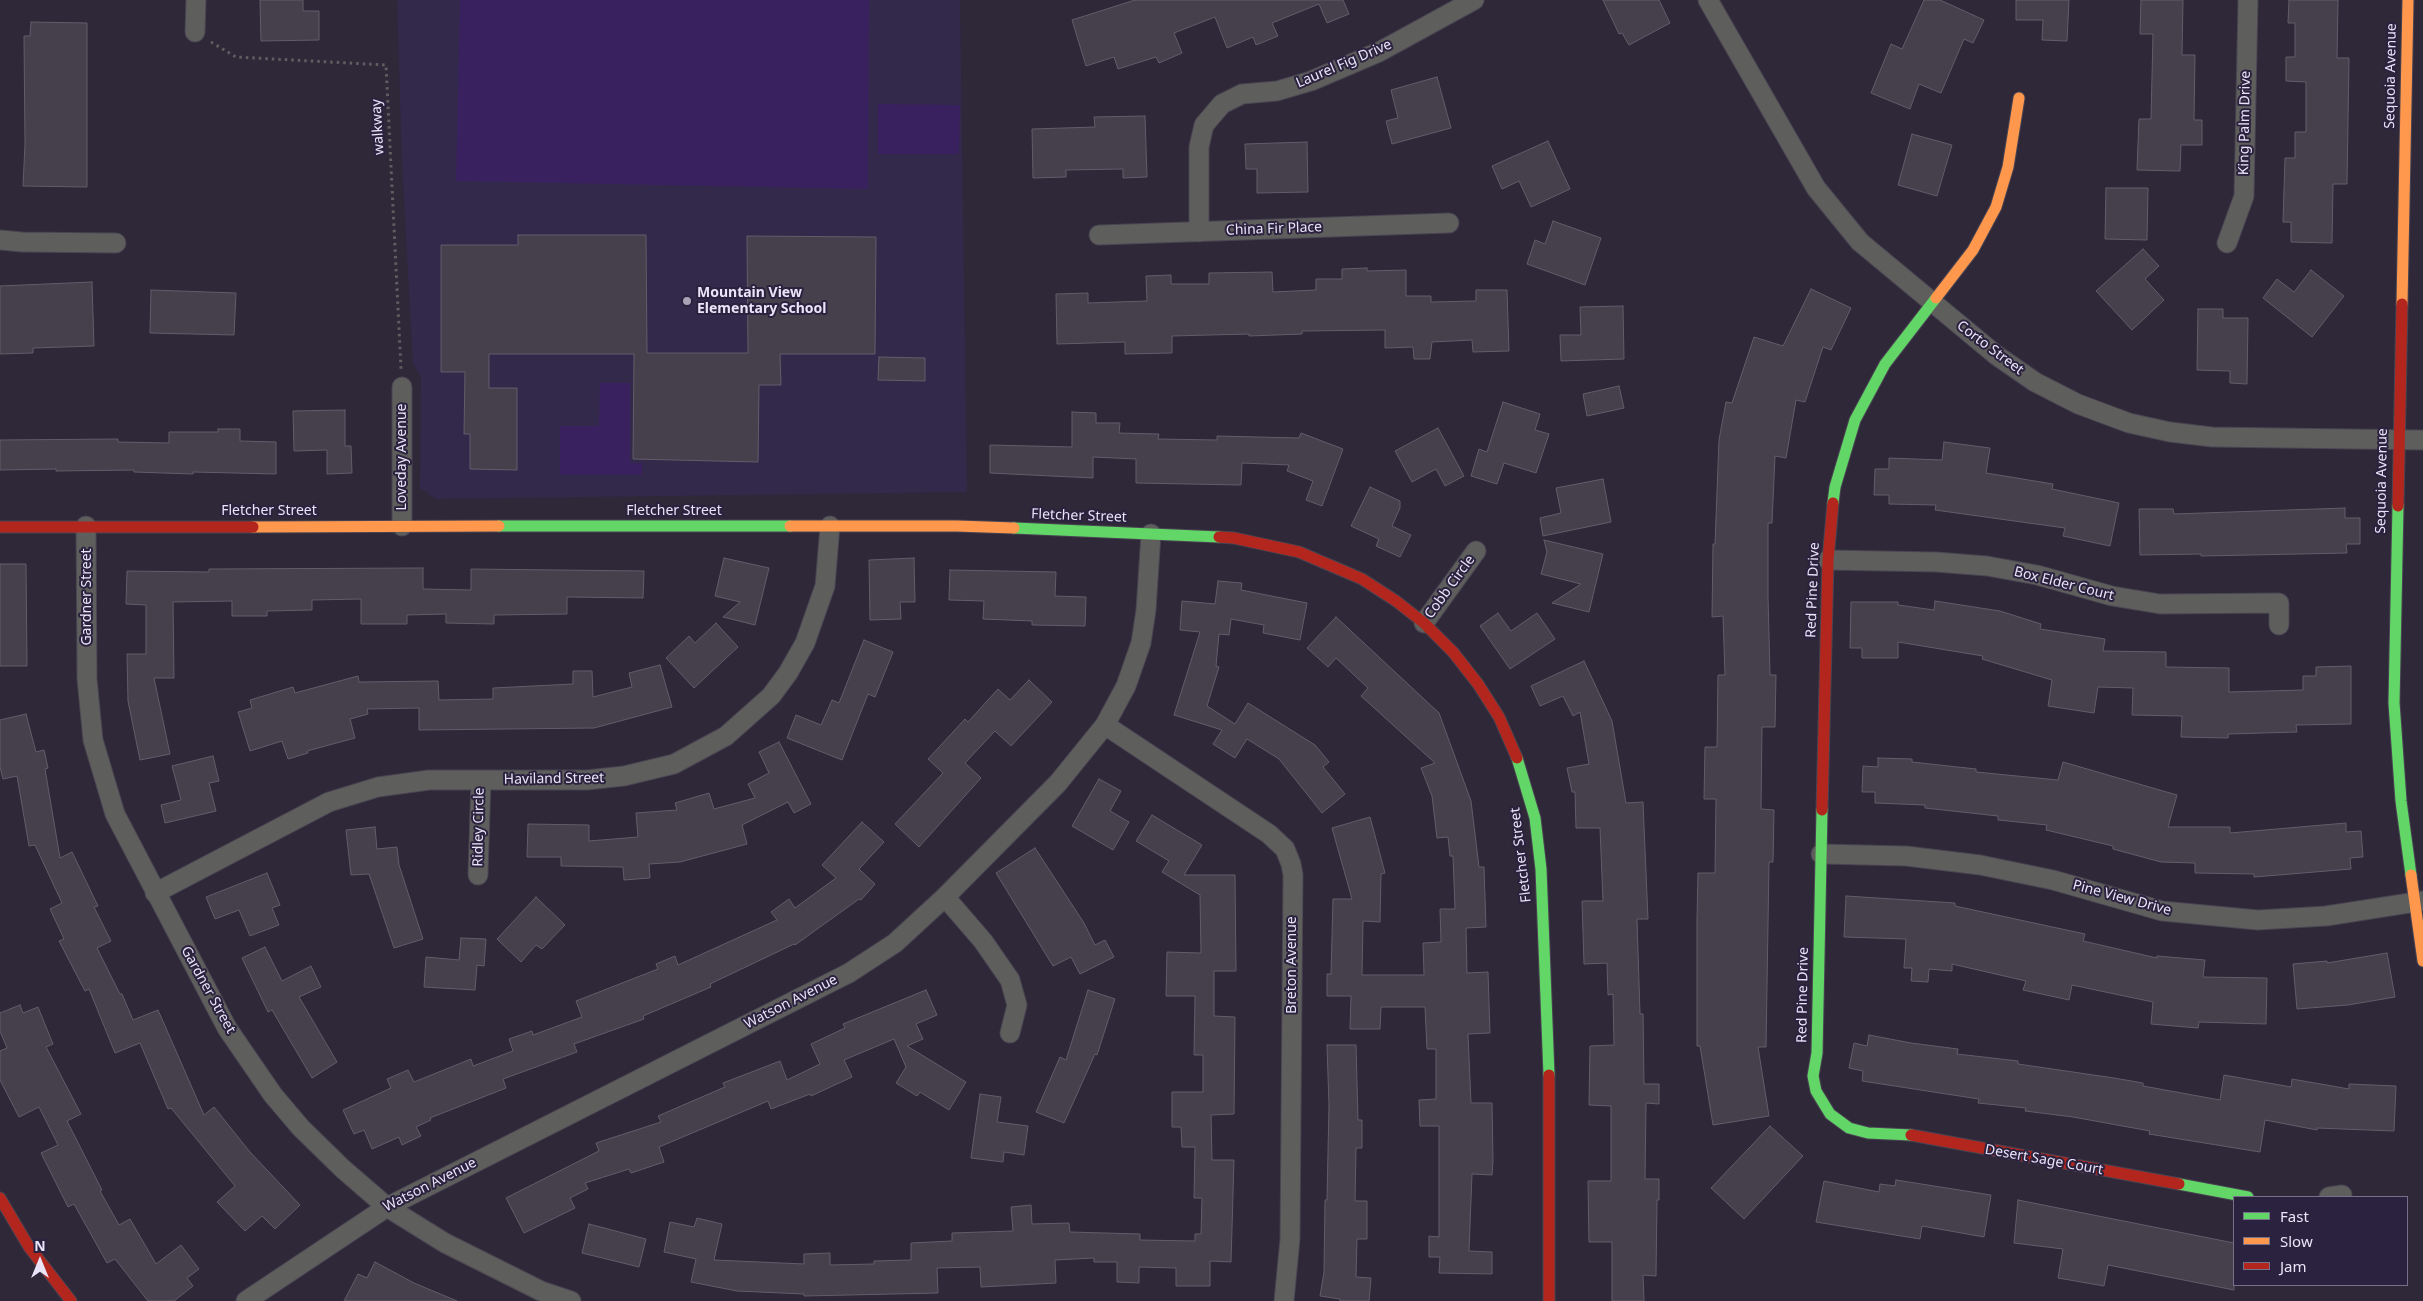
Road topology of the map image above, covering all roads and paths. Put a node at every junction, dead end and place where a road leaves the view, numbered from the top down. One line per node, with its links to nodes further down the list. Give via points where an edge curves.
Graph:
1 (196, 0): 6 (street)
2 (1474, 0): 9 (street, Laurel Fig Drive, via 1379,52 1310,81 1277,91 1242,94 1222,104 1204,125 1199,147)
3 (1708, 0): 14 (street, Corto Street, via 1816,188 1860,242)
4 (2248, 0): 13 (street, King Palm Drive, via 2244,196)
5 (2408, 0): 16 (street, Sequoia Avenue)
6 (195, 32): 15 (path, walkway, via 236,57 386,65)
7 (2019, 98): 14 (street, Red Pine Drive, via 2008,167 1996,208 1973,250)
8 (1449, 223): 9 (street, China Fir Place)
9 (1199, 232): 10 (street, China Fir Place)
10 (1100, 235)
11 (0, 240): 12 (street)
12 (116, 243)
13 (2227, 243)
14 (1932, 304): 16 (street, Corto Street, via 2036,382 2078,404 2129,423 2212,437); 24 (street, Red Pine Drive, via 1885,364 1855,420 1835,487)
15 (402, 387): 19 (street, Loveday Avenue)
16 (2398, 439): 17 (street, Corto Street); 33 (street, Sequoia Avenue, via 2394,703 2401,801)
17 (2423, 440)
18 (86, 526): 19 (street, Fletcher Street); 21 (street, Fletcher Street); 31 (street, Gardner Street, via 87,679 93,740 115,814)
19 (402, 526): 20 (street, Fletcher Street)
20 (830, 526): 22 (street, Fletcher Street, via 957,526); 28 (street, Haviland Street, via 825,586 805,643 771,696 726,736 674,764 624,776 587,780)
21 (0, 527)
22 (1151, 534): 25 (street, Fletcher Street, via 1234,538 1299,552 1362,579); 27 (street, Watson Avenue, via 1146,610 1140,642 1126,686)
23 (1476, 551): 25 (street, Cobb Circle)
24 (1828, 560): 26 (street, Box Elder Court, via 1987,566 2160,604 2279,603); 29 (street, Red Pine Drive)
25 (1424, 623): 44 (street, Fletcher Street, via 1468,671 1499,716 1522,769 1535,818 1541,869 1550,1095)
26 (2279, 625)
27 (1104, 725): 32 (street, Watson Avenue, via 1058,783); 43 (street, Breton Avenue, via 1270,834 1285,849 1291,864 1290,1239)
28 (481, 780): 30 (street, Ridley Circle); 31 (street, Haviland Street, via 429,780 378,787 329,802)
29 (1821, 854): 33 (street, Pine View Drive, via 1906,856 1980,865 2053,880 2162,911 2258,920 2326,916); 36 (street, Red Pine Drive, via 1817,1054 1813,1076 1822,1103)
30 (478, 875)
31 (155, 893): 39 (street, Gardner Street, via 227,1028 273,1095 343,1169)
32 (945, 897): 35 (street, via 983,941 1010,980 1017,1005); 39 (street, Watson Avenue, via 895,943 849,972)
33 (2418, 902): 34 (street, Sequoia Avenue)
34 (2423, 961)
35 (1010, 1033)
36 (1840, 1123): 37 (street, Desert Sage Court, via 1868,1133 1901,1133)
37 (2243, 1196)
38 (0, 1198): 40 (street, via 29,1247)
39 (387, 1206): 41 (street, Watson Avenue); 42 (street, Gardner Street, via 445,1243 541,1291)
40 (71, 1301)
41 (246, 1301)
42 (571, 1301)
43 (1284, 1301)
44 (1549, 1301)

